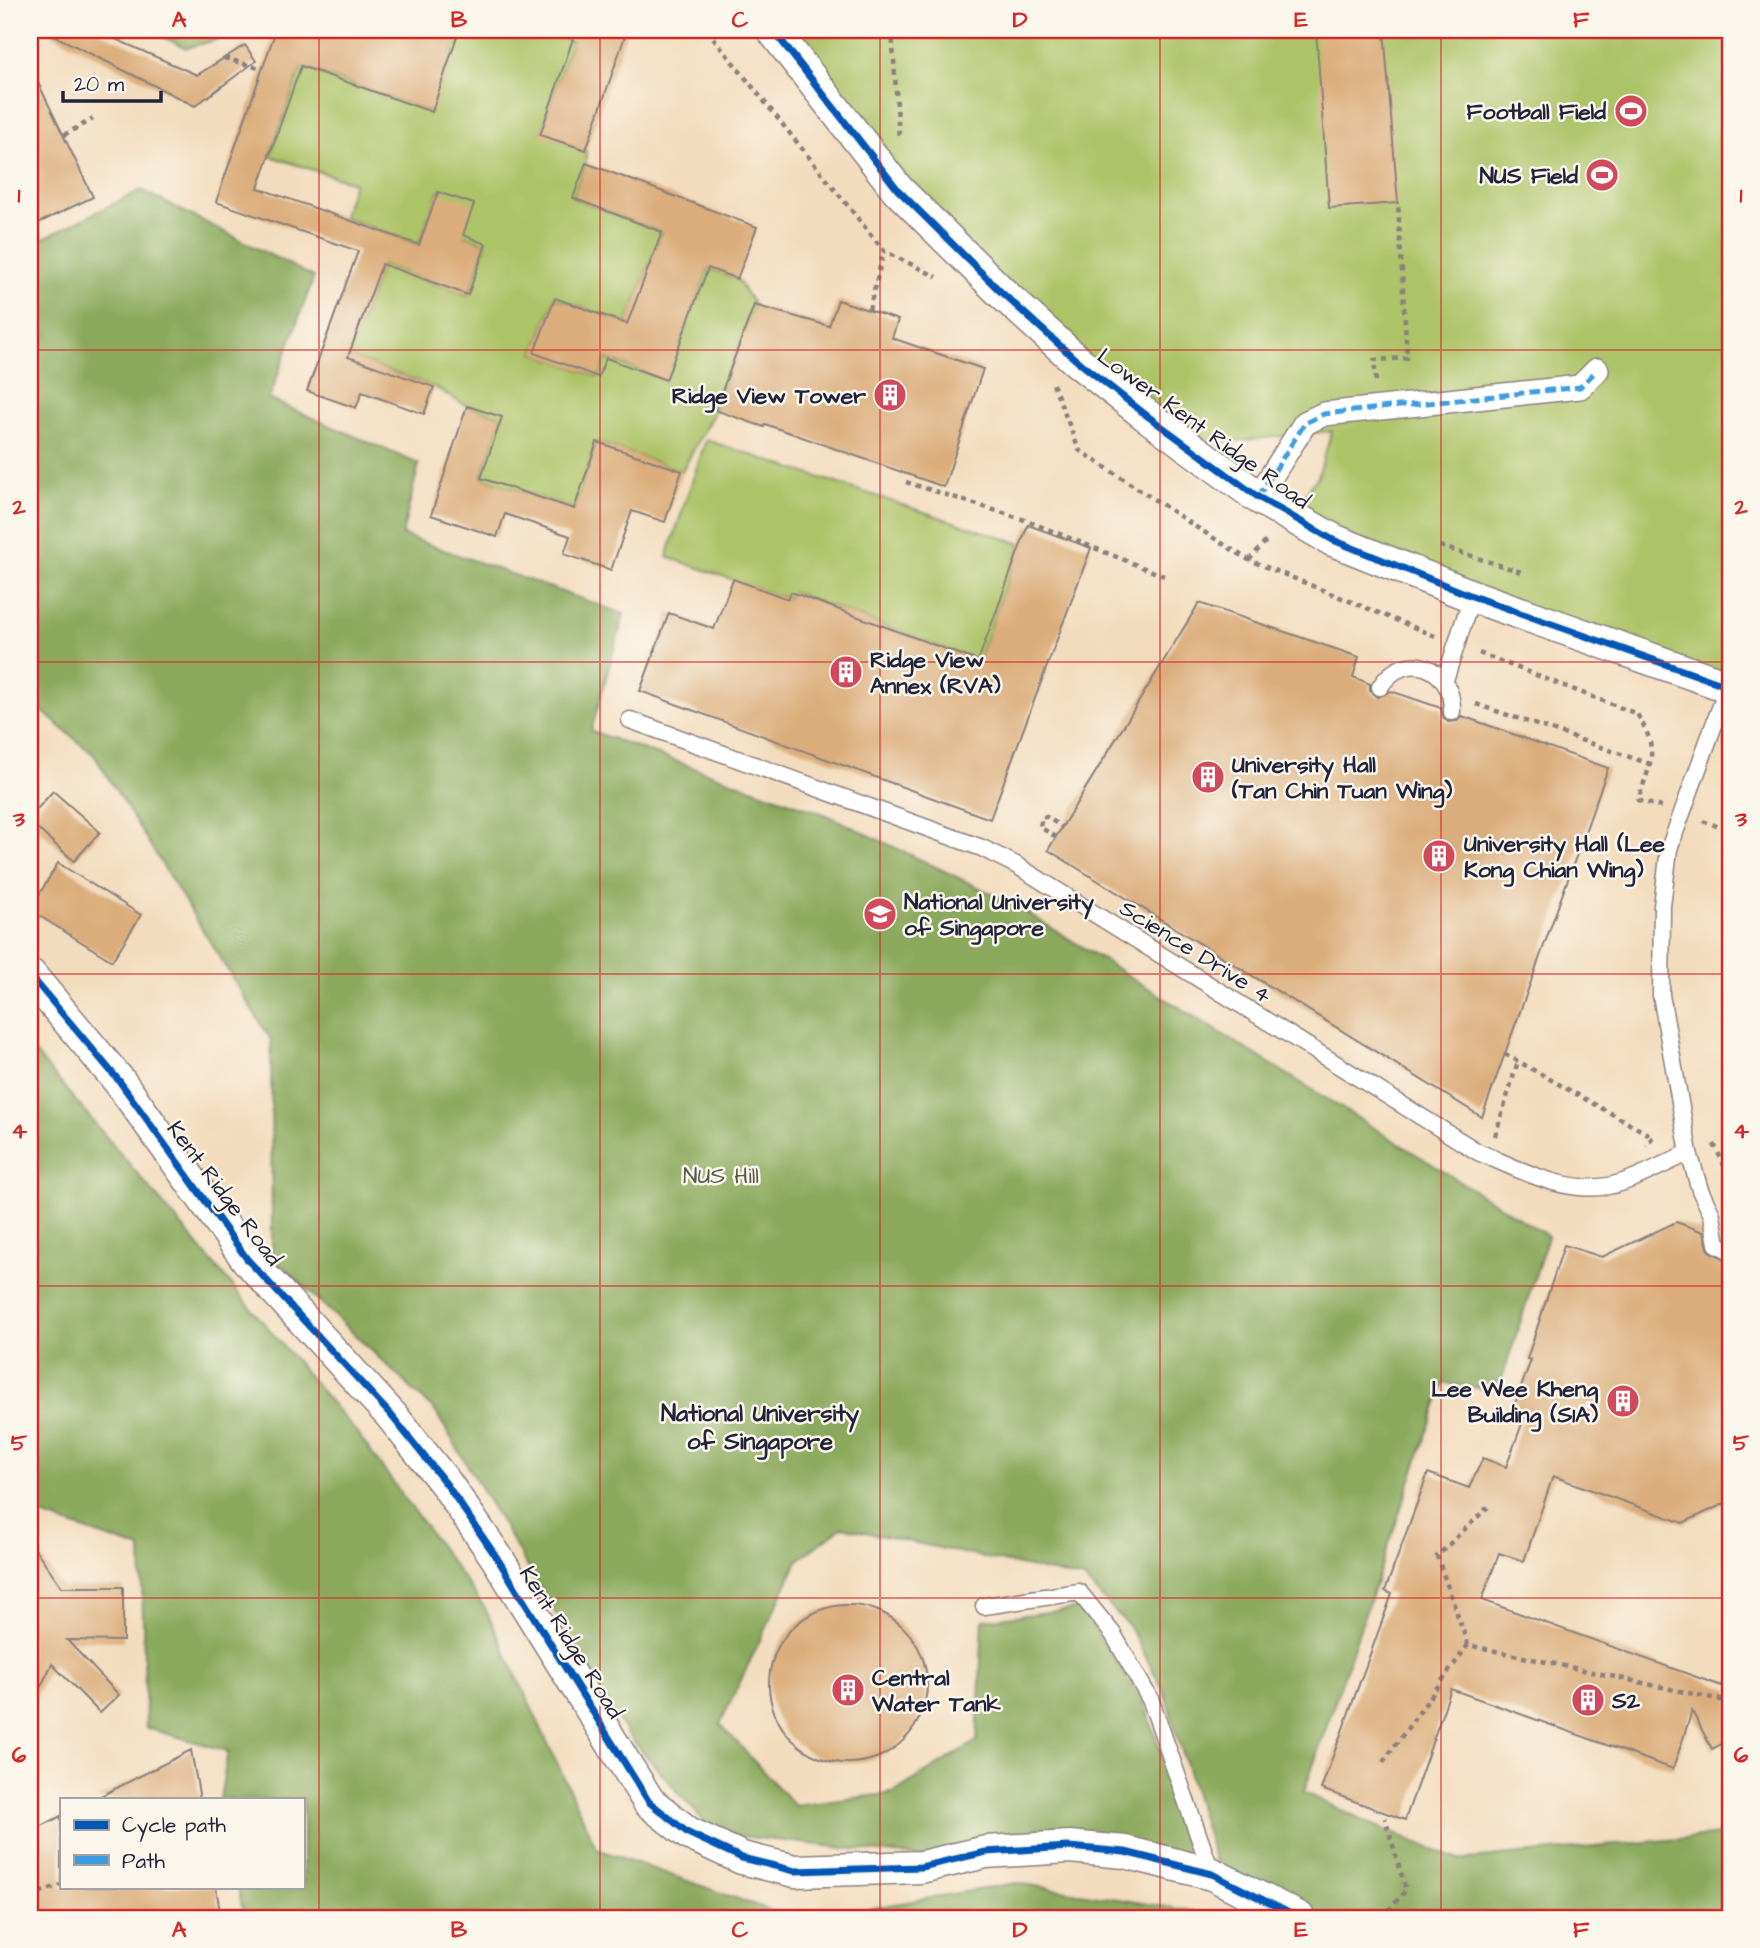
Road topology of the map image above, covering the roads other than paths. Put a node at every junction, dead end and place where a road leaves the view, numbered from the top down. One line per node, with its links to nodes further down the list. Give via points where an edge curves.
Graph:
1 (773, 30): 3 (street, Lower Kent Ridge Road, via 898,191 1001,292 1116,392)
2 (1597, 370): 3 (street, via 1580,387 1324,414 1306,423)
3 (1258, 496): 4 (street, Lower Kent Ridge Road, via 1333,540)
4 (1472, 596): 5 (lane); 7 (street, Lower Kent Ridge Road)
5 (1445, 680): 6 (lane, via 1434,671 1403,666 1388,674); 8 (lane)
6 (1380, 687)
7 (1729, 687): 11 (lane, via 1669,849 1662,906 1661,995)
8 (1452, 704)
9 (630, 720): 11 (lane, Science Drive 4, via 982,848 1016,865 1478,1152 1526,1172 1575,1188 1610,1186)
10 (30, 975): 14 (street, Kent Ridge Road, via 120,1082 247,1259 391,1415 447,1485 649,1802 688,1833 742,1858 796,1871 920,1867 986,1852 1069,1847 1125,1852)
11 (1689, 1153): 12 (lane, via 1712,1215 1717,1244)
12 (1730, 1251)
13 (984, 1606): 14 (lane, via 1079,1592 1113,1634 1151,1702)
14 (1212, 1874): 15 (street, Kent Ridge Road)
15 (1298, 1918)

